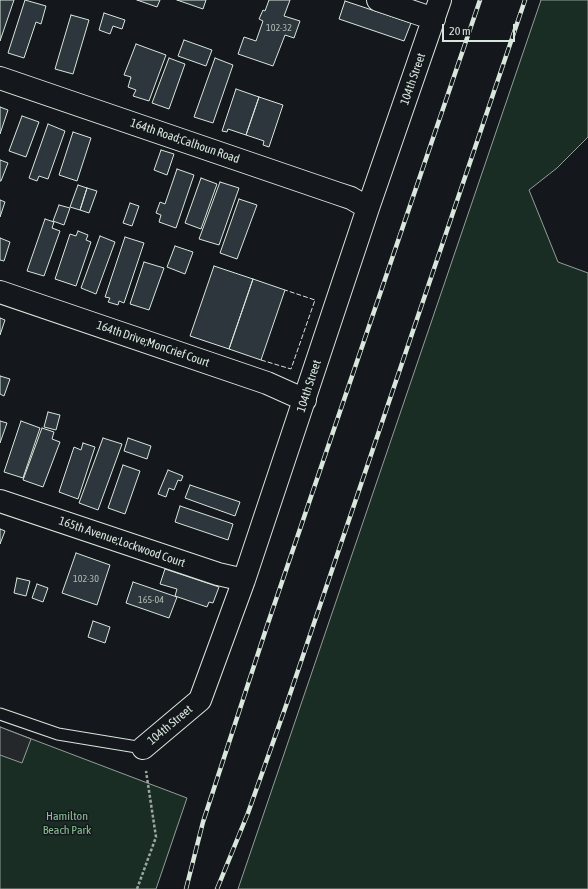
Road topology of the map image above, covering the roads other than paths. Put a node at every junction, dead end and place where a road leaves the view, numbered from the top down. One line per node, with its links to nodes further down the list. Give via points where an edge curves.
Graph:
1 (378, 0): 2 (street)
2 (437, 9): 4 (street, 104th Street)
3 (0, 78): 4 (street, 164th Road;Calhoun Road, via 351,198)
4 (368, 208): 6 (street, 104th Street)
5 (0, 292): 6 (street, 164th Drive;MonCrief Court, via 267,383)
6 (305, 400): 8 (street, 104th Street)
7 (0, 501): 8 (street, 165th Avenue;Lockwood Court, via 218,574)
8 (244, 580): 10 (street, 104th Street, via 200,700)
9 (0, 714): 10 (lane, via 58,734)
10 (143, 748)

